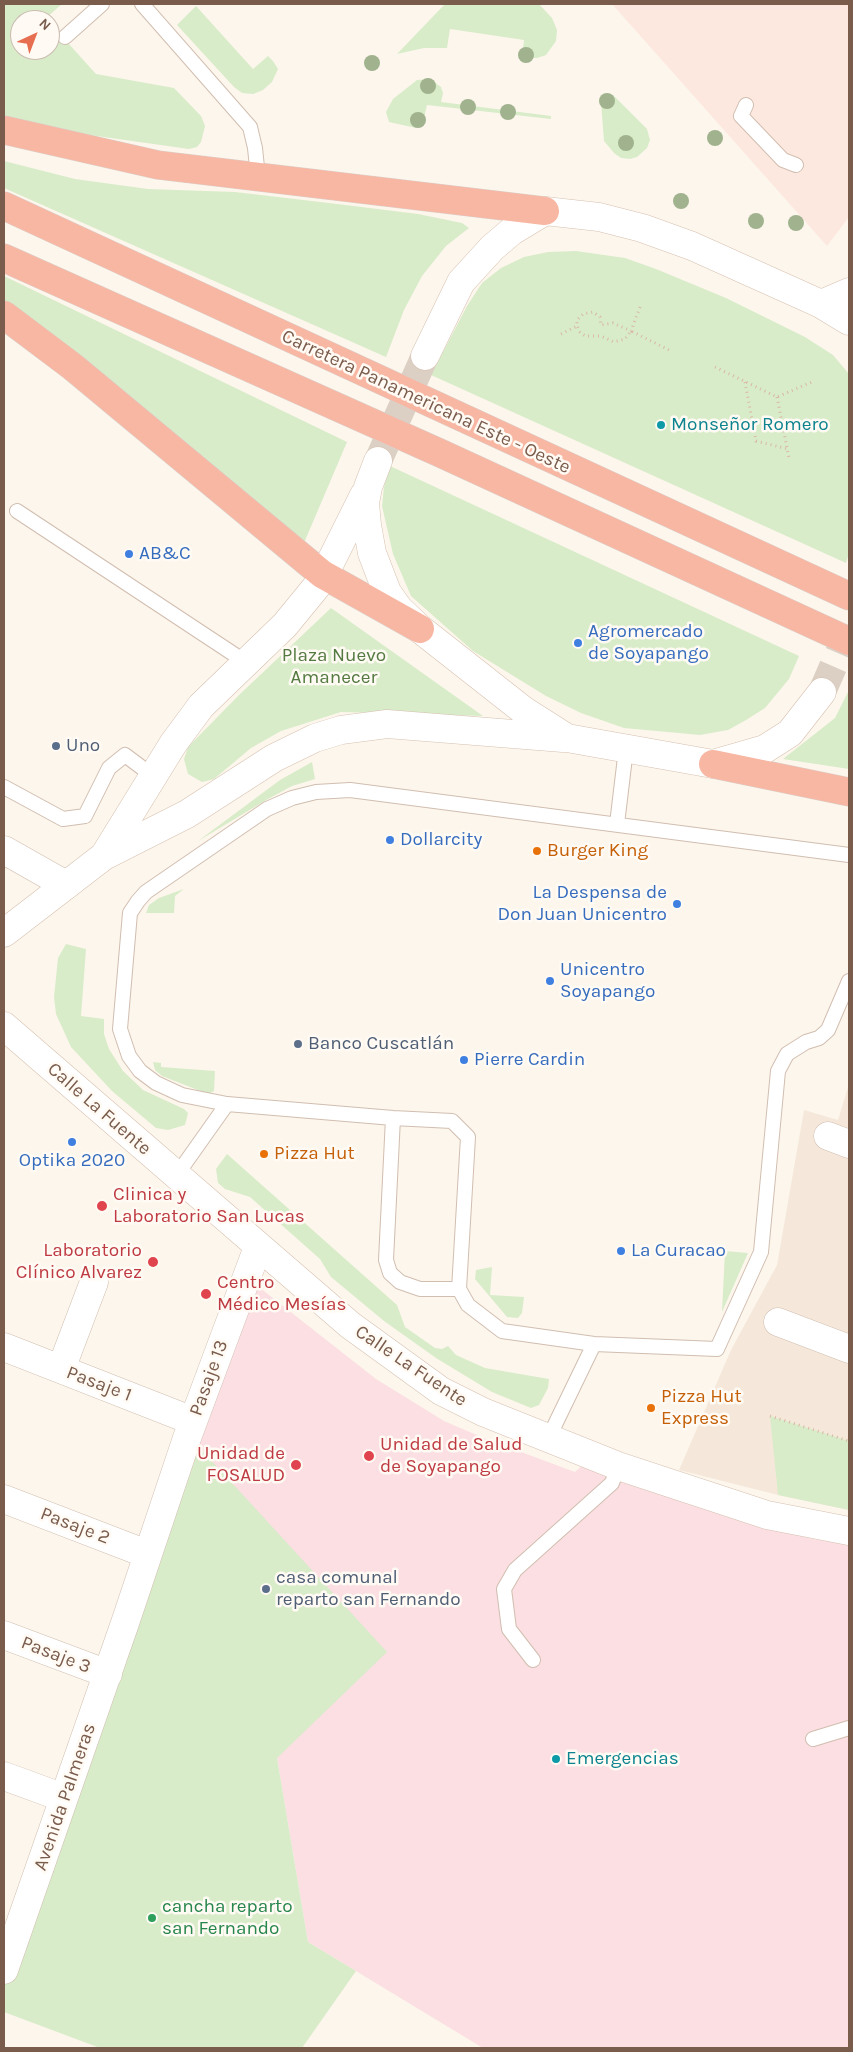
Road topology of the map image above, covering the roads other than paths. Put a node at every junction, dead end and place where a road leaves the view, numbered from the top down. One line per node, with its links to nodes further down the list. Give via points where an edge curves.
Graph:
1 (102, 4): 3 (lane)
2 (142, 4): 7 (lane, via 250,127)
3 (65, 37)
4 (746, 105): 6 (lane, via 741,116 783,160)
5 (4, 130): 7 (highway, via 158,164)
6 (796, 165)
7 (258, 177): 9 (highway)
8 (4, 206): 20 (highway, Carretera Panamericana Este - Oeste)
9 (545, 211): 12 (street, via 599,217 642,228 692,246); 15 (street, via 527,220 492,248 461,282)
10 (4, 258): 22 (highway, Carretera Panamericana Este - Oeste, via 440,452)
11 (849, 292): 12 (street)
12 (821, 304): 14 (street)
13 (4, 315): 19 (highway, via 74,367)
14 (849, 321)
15 (425, 356)
16 (378, 461): 17 (street)
17 (368, 487): 19 (street); 21 (street, via 365,503 367,525 378,574 399,609)
18 (17, 511): 23 (lane, via 236,655)
19 (324, 575): 21 (highway); 23 (street, via 285,625)
20 (849, 596)
21 (420, 629): 25 (street, via 524,710)
22 (849, 641)
23 (241, 666): 28 (street, via 201,706)
24 (822, 692): 27 (street, via 790,733 765,749)
25 (567, 738): 26 (street); 34 (street, via 387,724 341,730 315,738 274,758 187,814)
26 (626, 749): 27 (street); 31 (lane)
27 (713, 764): 30 (highway)
28 (153, 776): 29 (lane, via 125,755 109,768 85,816 63,819); 34 (street)
29 (4, 787)
30 (849, 792)
31 (617, 824): 33 (lane); 39 (lane, via 350,790 316,792 267,809 146,892 130,913 120,1029 129,1056 140,1071 156,1083 182,1095)
32 (4, 850): 35 (street)
33 (849, 855)
34 (104, 856): 35 (street)
35 (66, 885): 36 (street)
36 (4, 933)
37 (849, 981): 46 (lane, via 828,1030 787,1054 778,1071 761,1252 718,1349)
38 (4, 1026): 41 (street, Calle La Fuente)
39 (227, 1104): 40 (lane); 41 (lane)
40 (394, 1118): 44 (lane, via 386,1260 390,1273 400,1282 420,1289); 44 (lane, via 452,1121 468,1137)
41 (176, 1176): 42 (street, Calle La Fuente)
42 (258, 1248): 50 (street, Pasaje 13); 51 (street, Calle La Fuente, via 350,1325 441,1391)
43 (94, 1282): 49 (street)
44 (459, 1289): 46 (lane, via 468,1305 502,1331)
45 (778, 1322): 48 (street)
46 (594, 1344): 51 (lane)
47 (4, 1347): 49 (street, Pasaje 1)
48 (849, 1349)
49 (61, 1369): 50 (street, Pasaje 1)
50 (194, 1421): 55 (street, Pasaje 13)
51 (549, 1438): 52 (street, Calle La Fuente)
52 (618, 1466): 54 (street, Calle La Fuente, via 767,1515); 58 (lane, via 612,1483 515,1570 504,1588 509,1629)
53 (4, 1499): 55 (street, Pasaje 2)
54 (849, 1531)
55 (147, 1554): 56 (street, Pasaje 13)
56 (125, 1623): 59 (street, Avenida Palmeras)
57 (4, 1635): 59 (street, Pasaje 3)
58 (533, 1660)
59 (108, 1674): 63 (street, Avenida Palmeras)
60 (849, 1728): 61 (lane)
61 (813, 1739)
62 (4, 1776): 63 (street)
63 (64, 1798): 64 (street, Avenida Palmeras)
64 (11, 1926): 65 (street, Avenida Palmeras)
65 (4, 1970)

